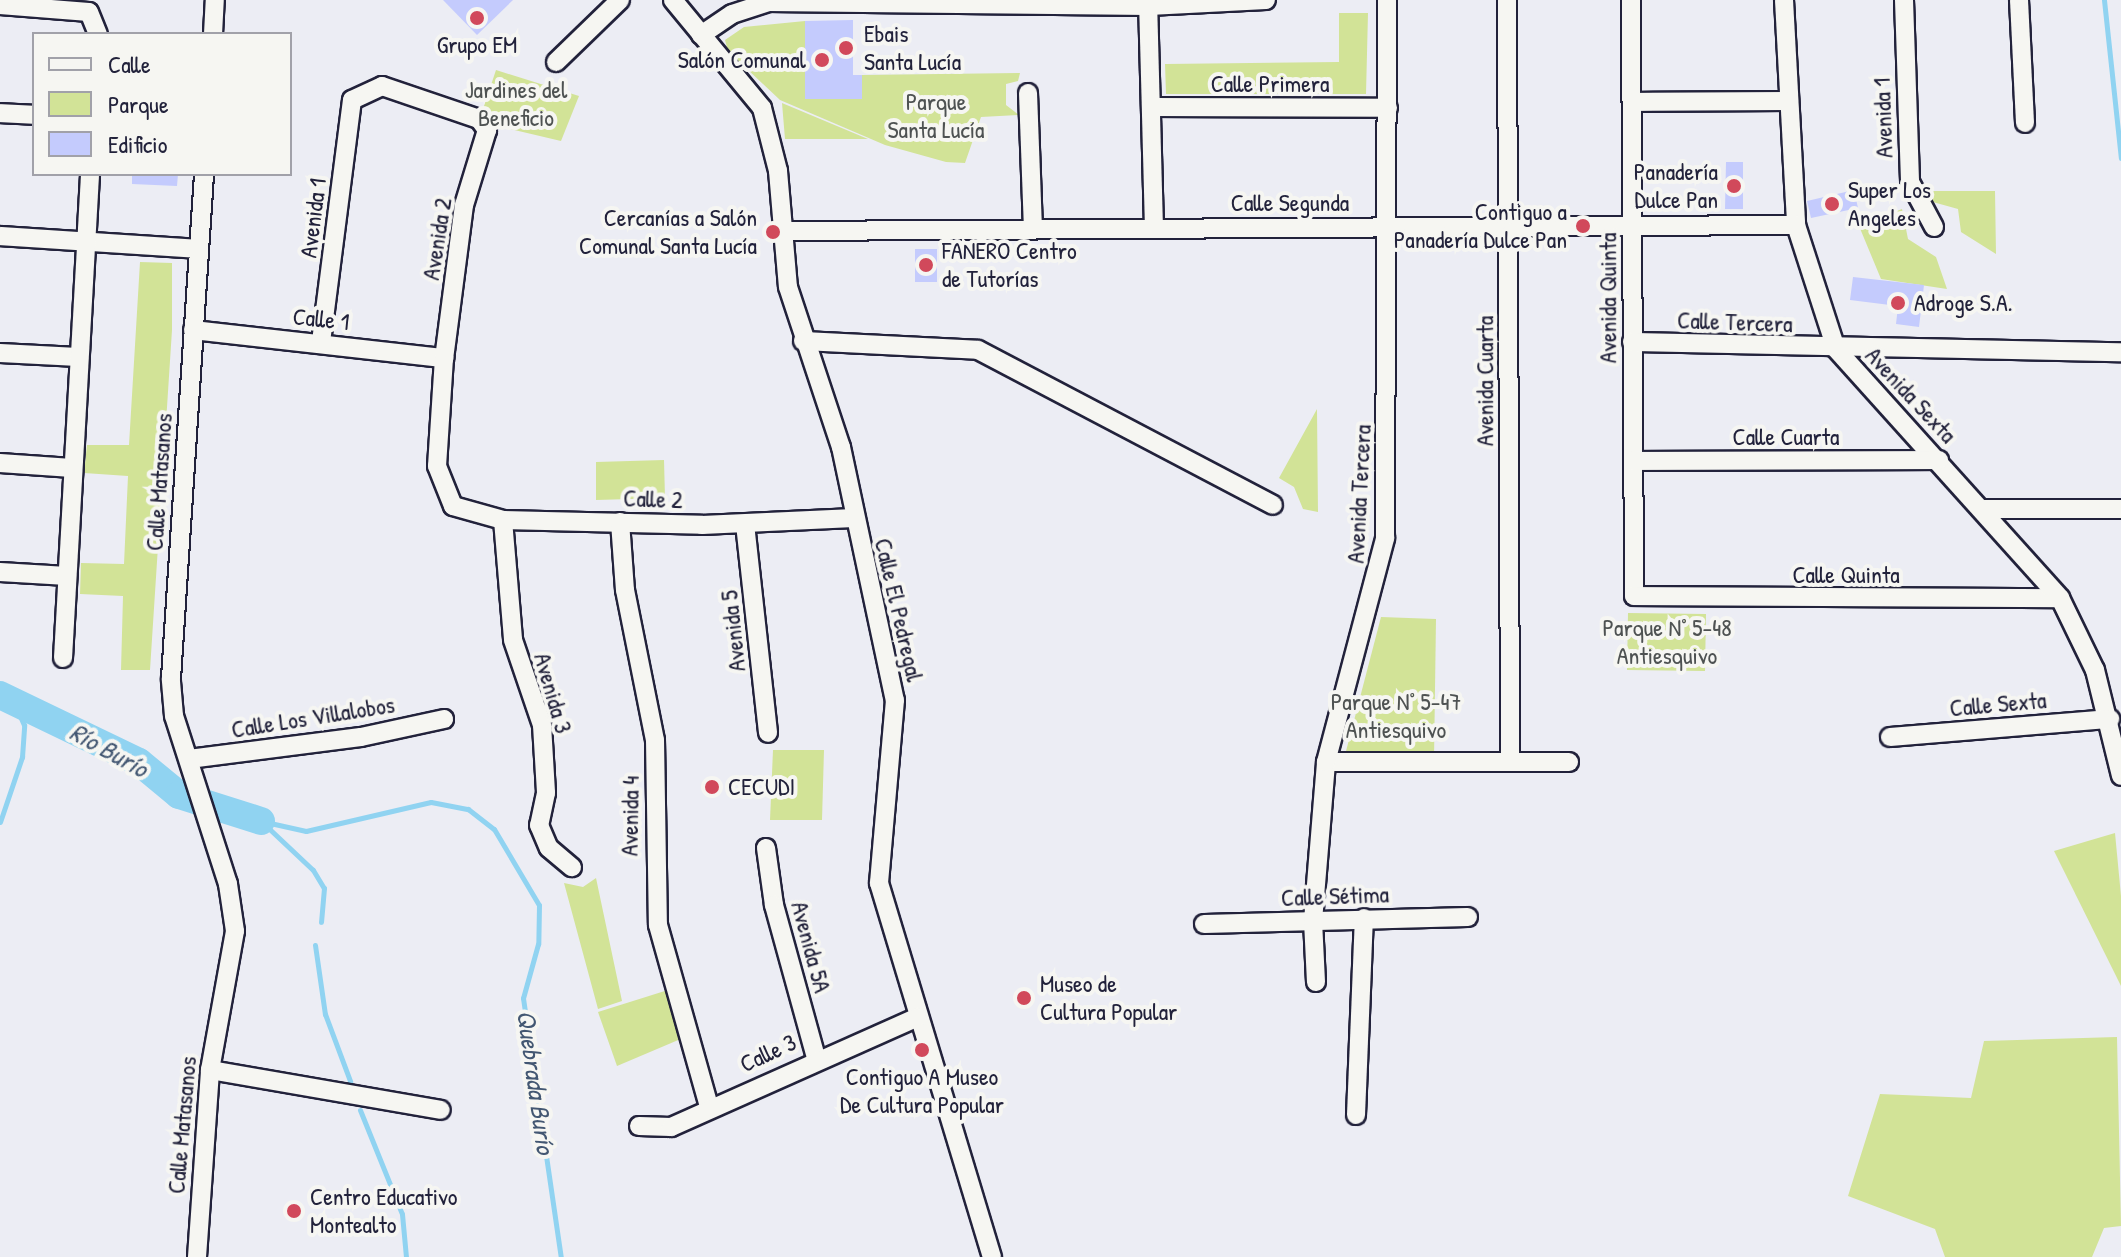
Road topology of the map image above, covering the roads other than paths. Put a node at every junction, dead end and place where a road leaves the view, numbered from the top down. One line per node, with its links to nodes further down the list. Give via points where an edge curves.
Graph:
1 (215, 0): 15 (street)
2 (620, 0): 17 (street)
3 (673, 0): 16 (street, Calle El Pedregal)
4 (1266, 0): 12 (street)
5 (1387, 0): 23 (street, Avenida Tercera)
6 (1507, 0): 29 (street, Avenida Cuarta)
7 (1631, 0): 21 (street, Avenida Quinta)
8 (1784, 0): 20 (street, Avenida Sexta)
9 (1904, 0): 33 (street, Avenida 1, via 1910,182)
10 (2019, 0): 26 (street)
11 (848, 2): 12 (street); 16 (street, via 768,2 732,14)
12 (1148, 3): 22 (street)
13 (0, 5): 14 (street, via 89,12)
14 (97, 32)
15 (213, 32)
16 (701, 35): 36 (street, Calle El Pedregal, via 762,108)
17 (556, 62)
18 (1028, 93): 34 (street)
19 (352, 100): 42 (street, Avenida 1); 48 (street, Avenida 2, via 382,86 479,119 487,130 464,205)
20 (1787, 101): 21 (street); 31 (street, Avenida Sexta)
21 (1632, 102): 30 (street, Avenida Quinta)
22 (1151, 107): 23 (street, Calle Primera); 35 (street)
23 (1388, 108): 32 (street, Avenida Tercera)
24 (0, 113): 25 (street)
25 (32, 115)
26 (2025, 123)
27 (90, 176): 38 (street)
28 (204, 176): 39 (street, Calle Matasanos)
29 (1509, 225): 30 (street, Calle Segunda); 32 (street, Calle Segunda); 71 (street, Avenida Cuarta)
30 (1632, 225): 31 (street, Calle Segunda); 43 (street, Avenida Quinta)
31 (1796, 225): 44 (street, Avenida Sexta)
32 (1390, 227): 35 (street, Calle Segunda); 72 (street, Avenida Tercera, via 1385,538)
33 (1934, 227)
34 (1033, 228): 35 (street, Calle Segunda); 36 (street, Calle Segunda)
35 (1154, 228)
36 (784, 231): 41 (street, Calle El Pedregal, via 788,287)
37 (0, 236): 38 (street)
38 (86, 241): 39 (street); 47 (street)
39 (199, 249): 40 (street, Calle Matasanos)
40 (193, 330): 42 (street, Calle 1); 70 (street, Calle Matasanos, via 170,652 174,716)
41 (803, 341): 53 (street, via 978,350); 57 (street, Calle El Pedregal, via 830,409)
42 (321, 342): 48 (street, Calle 1)
43 (1632, 342): 44 (street, Calle Tercera); 50 (street, Avenida Quinta)
44 (1836, 349): 45 (street, Calle Tercera); 49 (street, Avenida Sexta)
45 (2121, 352)
46 (0, 353): 47 (street)
47 (78, 357): 52 (street)
48 (444, 358): 54 (street, Avenida 2, via 437,466)
49 (1939, 460): 50 (street, Calle Cuarta); 55 (street, Avenida Sexta)
50 (1633, 461): 63 (street, Avenida Quinta)
51 (0, 463): 52 (street)
52 (72, 468): 62 (street)
53 (1273, 505)
54 (453, 506): 58 (street, Calle 2)
55 (1984, 509): 56 (street); 64 (street, Avenida Sexta)
56 (2121, 509)
57 (854, 518): 60 (street, Calle 2); 82 (street, Calle El Pedregal, via 895,700 879,883)
58 (503, 520): 59 (street, Calle 2); 76 (street, Avenida 3, via 513,640 542,725 546,793 539,825 549,848)
59 (620, 522): 60 (street, Calle 2); 85 (street, Avenida 4, via 625,590 655,740 658,925)
60 (745, 524): 68 (street, Avenida 5)
61 (0, 572): 62 (street)
62 (67, 576): 65 (street)
63 (1634, 596): 64 (street, Calle Quinta)
64 (2060, 598): 67 (street, Avenida Sexta)
65 (63, 658)
66 (444, 719): 70 (street, Calle Los Villalobos, via 361,737)
67 (2110, 719): 69 (street, Calle Sexta); 74 (street, Avenida Sexta)
68 (768, 733)
69 (1890, 737)
70 (189, 759): 84 (street, Calle Matasanos, via 235,931)
71 (1510, 761): 72 (street); 73 (street)
72 (1326, 762): 79 (street, Avenida Tercera)
73 (1569, 762)
74 (2121, 776)
75 (766, 848): 83 (street, Avenida 5A, via 774,905)
76 (572, 867)
77 (1468, 917): 78 (street, Calle Sétima)
78 (1364, 918): 79 (street, Calle Sétima); 87 (street)
79 (1313, 921): 80 (street, Calle Sétima); 81 (street, Avenida Tercera)
80 (1204, 924)
81 (1316, 982)
82 (918, 1017): 83 (street, Calle 3); 90 (street, Calle El Pedregal)
83 (816, 1057): 85 (street, Calle 3)
84 (210, 1070): 86 (street); 89 (street, Calle Matasanos)
85 (709, 1107): 88 (street, Calle 3, via 671,1127)
86 (441, 1110)
87 (1356, 1115)
88 (639, 1126)
89 (197, 1257)
90 (992, 1257)

